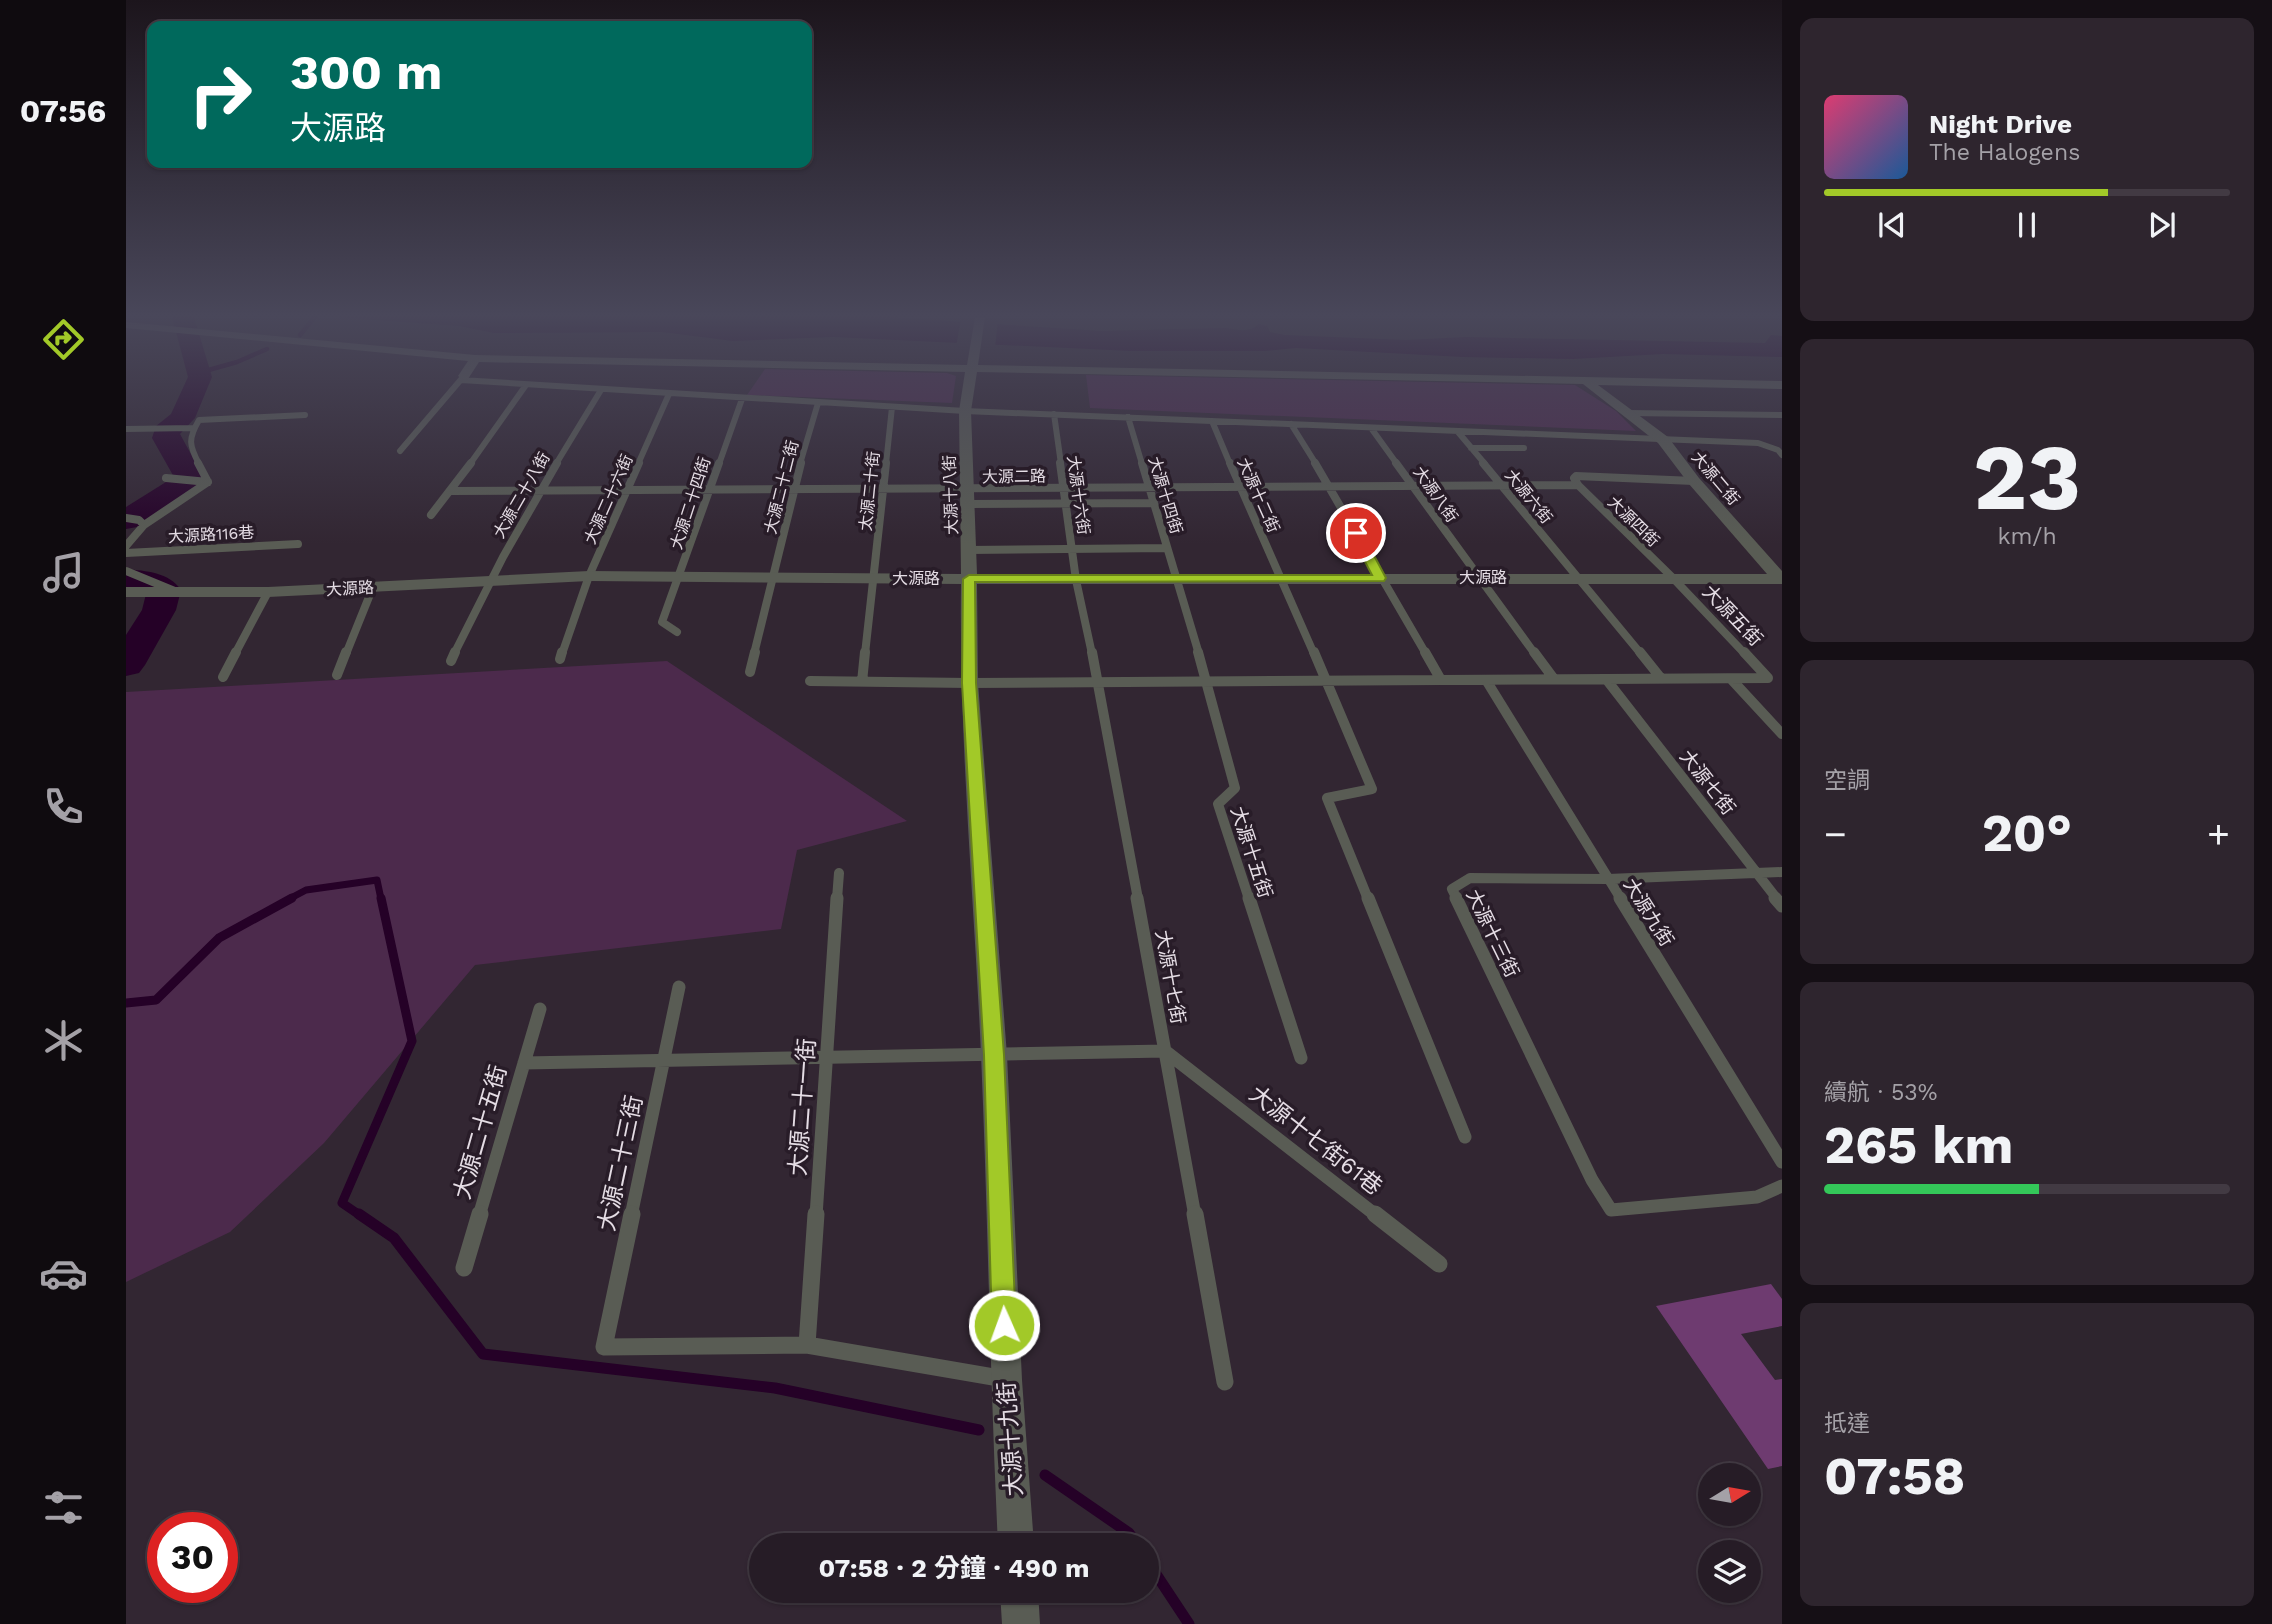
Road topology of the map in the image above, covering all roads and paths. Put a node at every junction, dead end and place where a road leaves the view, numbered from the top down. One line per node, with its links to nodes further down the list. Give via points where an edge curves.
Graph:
1 (450, 393): 26 (lane)
2 (520, 393): 42 (lane)
3 (598, 393): 43 (lane, 大源二十八街)
4 (648, 393): 7 (lane)
5 (968, 393): 11 (street, 大源十八街)
6 (1602, 393): 12 (street, 大源二街)
7 (669, 394): 8 (lane); 39 (lane, 大源二十六街)
8 (742, 399): 9 (lane); 35 (lane, 大源二十四街)
9 (818, 403): 10 (lane); 40 (lane, 大源二十二街)
10 (892, 407): 11 (lane); 41 (lane, 太源二十街)
11 (965, 411): 13 (lane); 44 (street, 大源十八街)
12 (1629, 412): 15 (lane); 23 (street, 大源二街)
13 (1054, 414): 16 (lane); 36 (lane, 大源十六街)
14 (305, 415): 18 (lane)
15 (1782, 415)
16 (1129, 417): 17 (lane); 37 (lane, 大源十四街)
17 (1212, 421): 19 (lane); 38 (lane, 大源十二街)
18 (192, 425): 21 (lane); 30 (lane, via 193,453)
19 (1291, 425): 20 (lane); 34 (lane)
20 (1371, 428): 22 (lane); 33 (lane, 大源八街)
21 (126, 429)
22 (1458, 432): 23 (lane); 24 (lane, 大源六街)
23 (1663, 440): 27 (lane, via 1758,443); 29 (street, 大源二街)
24 (1471, 447): 25 (lane); 32 (lane, 大源六街)
25 (1524, 448)
26 (400, 451)
27 (1782, 455)
28 (166, 478): 30 (lane)
29 (1694, 481): 31 (lane, 大源二路, via 1576,476); 70 (street, 大源二街)
30 (208, 482): 49 (lane)
31 (1578, 485): 32 (lane, 大源二路); 59 (lane, 大源四街)
32 (1503, 486): 33 (lane, 大源二路); 63 (lane, 大源六街)
33 (1415, 487): 34 (lane, 大源二路); 58 (lane, 大源八街)
34 (1332, 488): 38 (lane, 大源二路); 62 (lane)
35 (708, 489): 39 (lane, 大源二路); 40 (lane, 大源二路); 60 (lane, 大源二十四街)
36 (1063, 489): 37 (lane, 大源二路); 44 (lane, 大源二路); 45 (lane, 大源十六街)
37 (1149, 489): 38 (lane, 大源二路); 46 (lane, 大源十四街)
38 (1240, 489): 69 (lane, 大源十二街)
39 (629, 490): 43 (lane, 大源二路); 57 (lane, 大源二十六街)
40 (793, 490): 41 (lane, 大源二路); 64 (lane, 大源二十二街)
41 (884, 490): 44 (lane, 大源二路); 61 (lane, 太源二十街)
42 (451, 491): 43 (lane, 大源二路); 47 (lane)
43 (537, 491): 66 (lane, 大源二十八街)
44 (968, 497): 45 (lane); 54 (street, 大源十八街)
45 (1067, 503): 46 (lane); 53 (lane, 大源十六街)
46 (1154, 503): 52 (lane, 大源十四街)
47 (431, 515)
48 (126, 518): 49 (lane)
49 (141, 523): 51 (lane)
50 (298, 544): 55 (lane, 大源路116巷)
51 (126, 545)
52 (1167, 548): 53 (lane); 68 (lane, 大源十四街)
53 (1073, 549): 54 (lane); 67 (lane, 大源十六街)
54 (968, 550): 65 (street, 大源十八街)
55 (126, 553)
56 (126, 571): 73 (lane)
57 (589, 576): 60 (street, 大源路); 66 (street, 大源路); 76 (lane, 大源二十六街)
58 (1477, 577): 62 (street, 大源路); 63 (street, 大源路); 82 (lane)
59 (1672, 577): 63 (street, 大源路); 70 (street, 大源路); 87 (lane, 大源五街, via 1768,678)
60 (681, 578): 64 (street, 大源路); 75 (lane, via 662,622)
61 (872, 578): 64 (street, 大源路); 65 (street, 大源路); 91 (lane)
62 (1380, 578): 69 (street, 大源路); 85 (lane)
63 (1578, 578): 81 (lane)
64 (773, 579): 78 (lane)
65 (969, 579): 67 (street, 大源路); 92 (street, 大源十九街)
66 (489, 580): 71 (street, 大源路); 77 (lane, 大源二十八街)
67 (1076, 580): 68 (street, 大源路); 89 (lane, 大源十七街)
68 (1177, 580): 69 (street, 大源路); 90 (lane, 大源十五街)
69 (1283, 580): 84 (lane)
70 (1781, 580)
71 (373, 587): 74 (street, 大源路); 79 (lane)
72 (126, 592): 73 (street, 大源路)
73 (177, 592): 74 (street, 大源路)
74 (268, 592): 80 (lane)
75 (677, 632)
76 (561, 659)
77 (451, 661)
78 (750, 672)
79 (337, 676)
80 (223, 677)
81 (1660, 677): 83 (lane); 87 (lane)
82 (1554, 678): 83 (lane); 86 (lane)
83 (1606, 679): 94 (lane, 大源七街)
84 (1328, 680): 85 (lane); 90 (lane); 107 (lane, via 1372,789 1326,798)
85 (1441, 680): 86 (lane)
86 (1486, 680): 97 (lane, 大源九街)
87 (1732, 680): 93 (lane)
88 (810, 681): 91 (lane)
89 (1098, 681): 90 (lane); 92 (lane); 101 (lane, 大源十七街)
90 (1207, 681): 104 (lane, 大源十五街, via 1235,788 1218,804)
91 (862, 682): 92 (lane)
92 (969, 683): 102 (street, 大源十九街)
93 (1782, 734)
94 (1756, 872): 95 (lane, 大源十三街); 97 (lane, 大源十三街); 98 (lane, 大源七街)
95 (1782, 872)
96 (839, 873): 103 (lane, 大源二十一街)
97 (1608, 879): 108 (lane, 大源九街); 109 (lane, 大源十三街, via 1470,878 1452,889 1592,1180 1611,1210 1757,1197)
98 (1782, 906)
99 (679, 987): 105 (lane, 大源二十三街)
100 (540, 1009): 106 (lane, 大源二十五街)
101 (1164, 1051): 102 (lane); 110 (lane, 大源十七街61巷); 114 (lane, 大源十七街)
102 (994, 1055): 103 (lane); 113 (street, 大源十九街)
103 (826, 1058): 105 (lane); 112 (lane, 大源二十一街)
104 (1301, 1058)
105 (664, 1061): 106 (lane); 112 (lane, 大源二十三街, via 604,1347)
106 (524, 1063): 111 (lane, 大源二十五街)
107 (1465, 1137)
108 (1782, 1162)
109 (1782, 1186)
110 (1439, 1264)
111 (464, 1268)
112 (807, 1345): 113 (lane)
113 (1006, 1380): 115 (street, 大源十九街)
114 (1225, 1382)
115 (1015, 1533)
116 (1020, 1603): 117 (street)
117 (1021, 1624)

